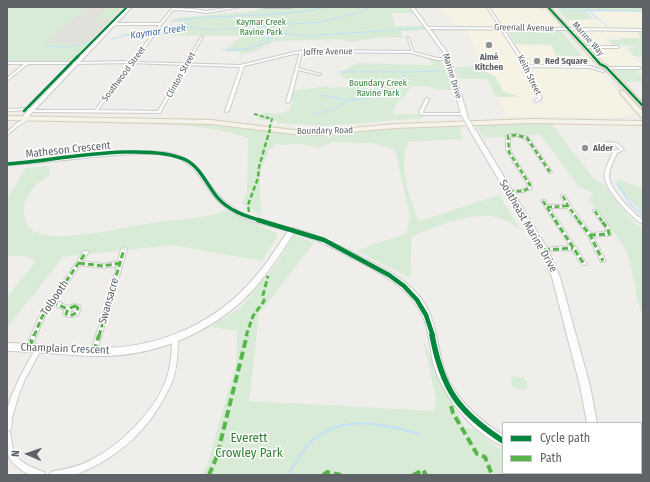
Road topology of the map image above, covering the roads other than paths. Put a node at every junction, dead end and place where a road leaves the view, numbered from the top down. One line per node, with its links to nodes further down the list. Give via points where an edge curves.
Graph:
1 (130, 7): 9 (street)
2 (240, 7): 8 (street, via 206,12)
3 (263, 7): 4 (street)
4 (292, 7)
5 (412, 7): 12 (street, Marine Drive)
6 (488, 7): 13 (street, Keith Street)
7 (548, 7): 14 (main road, Marine Way)
8 (174, 8): 10 (street)
9 (114, 24): 10 (street); 28 (street)
10 (161, 24): 11 (street)
11 (158, 28)
12 (428, 28): 13 (street, Greenall Avenue); 25 (street, Marine Drive)
13 (502, 28): 14 (street, Greenall Avenue); 33 (street, Keith Street)
14 (569, 29): 15 (street, Greenall Avenue); 17 (main road, Marine Way)
15 (580, 29): 16 (street, Greenall Avenue); 17 (main road)
16 (643, 30)
17 (573, 34): 21 (main road, Marine Way)
18 (152, 37): 29 (street, Southwood Street)
19 (202, 37): 31 (street, Clinton Street)
20 (408, 38): 24 (street)
21 (584, 47): 22 (street); 30 (main road, Marine Way)
22 (618, 47)
23 (301, 52): 24 (street, Joffre Avenue); 32 (street, Joffre Avenue); 36 (street)
24 (413, 52): 25 (street, Joffre Avenue)
25 (448, 59): 51 (street, Marine Drive)
26 (7, 62): 27 (street, Joffre Avenue)
27 (26, 63): 28 (street, Joffre Avenue); 39 (street)
28 (76, 63): 29 (street, Joffre Avenue); 50 (street)
29 (132, 63): 31 (street, Joffre Avenue); 46 (street, Southwood Street)
30 (600, 64): 34 (street); 37 (main road, Marine Way)
31 (185, 65): 32 (street, Joffre Avenue); 48 (street, Clinton Street)
32 (242, 66): 47 (street)
33 (526, 66): 34 (street); 41 (street, Keith Street, via 540,98)
34 (590, 67): 37 (street)
35 (639, 68): 37 (street)
36 (297, 69): 38 (street); 42 (street)
37 (605, 69): 43 (main road, Marine Way); 44 (main road, Marine Way)
38 (319, 74)
39 (7, 80)
40 (427, 99): 51 (street, via 422,114)
41 (536, 101)
42 (288, 102)
43 (643, 106)
44 (636, 108): 52 (main road, Marine Way); 54 (main road, via 637,114)
45 (7, 110): 50 (street, Boundary Road)
46 (96, 111): 48 (street, Boundary Road); 50 (street, Boundary Road, via 35,111)
47 (227, 111)
48 (159, 112)
49 (7, 114): 50 (main road, Boundary Road)
50 (26, 115): 53 (main road, Boundary Road); 54 (main road, Boundary Road, via 196,117 314,128 517,117); 56 (main road, Boundary Road, via 204,122 317,133 396,126 497,122); 58 (street); 58 (street)
51 (464, 116): 59 (street, Marine Drive, bridge)
52 (643, 116)
53 (7, 118)
54 (626, 119): 55 (main road, Boundary Road)
55 (643, 120)
56 (618, 122): 57 (main road, Boundary Road); 60 (main road)
57 (643, 123)
58 (17, 125): 61 (street)
59 (472, 129): 65 (street, Southeast Marine Drive)
60 (643, 129)
61 (7, 134)
62 (615, 152): 71 (street, via 607,174 608,183 631,212)
63 (7, 164): 72 (street, Matheson Crescent, via 115,154 168,154 192,164 218,198 232,210)
64 (550, 172): 65 (street, via 527,138 508,136 509,152 530,185 523,191)
65 (509, 192): 76 (street, Southeast Marine Drive)
66 (563, 196): 68 (street)
67 (543, 201): 69 (street)
68 (568, 206): 69 (street); 73 (street)
69 (547, 207): 74 (street)
70 (594, 211): 73 (street, via 609,234)
71 (643, 222)
72 (292, 230): 84 (street, Champlain Crescent, via 262,274 238,300 221,314); 92 (street, Matheson Crescent, via 324,240 392,276 412,293 429,321 438,364 450,391 471,418)
73 (590, 235): 78 (street)
74 (573, 248): 76 (street); 81 (street)
75 (124, 249): 80 (street, Swansacre)
76 (544, 250): 89 (street, Southeast Marine Drive, via 556,277 585,386)
77 (86, 252): 79 (street, Tolbooth)
78 (604, 261)
79 (79, 263): 80 (street, via 103,266); 82 (street, Tolbooth)
80 (120, 263): 88 (street, Swansacre)
81 (584, 264)
82 (52, 302): 83 (street); 86 (street, Tolbooth, via 35,330)
83 (68, 309)
84 (174, 338): 88 (street, Champlain Crescent, via 144,347); 94 (street, via 174,363 168,383 158,403 140,427 122,445 102,459 79,470)
85 (7, 347): 86 (street, Champlain Crescent)
86 (29, 347): 87 (street, Champlain Crescent)
87 (39, 348): 88 (street, Champlain Crescent); 90 (street, via 12,400)
88 (94, 352)
89 (592, 422)
90 (7, 429)
91 (7, 435): 93 (street, via 9,449 16,461 27,471)
92 (502, 440)
93 (41, 475)
94 (54, 475)

